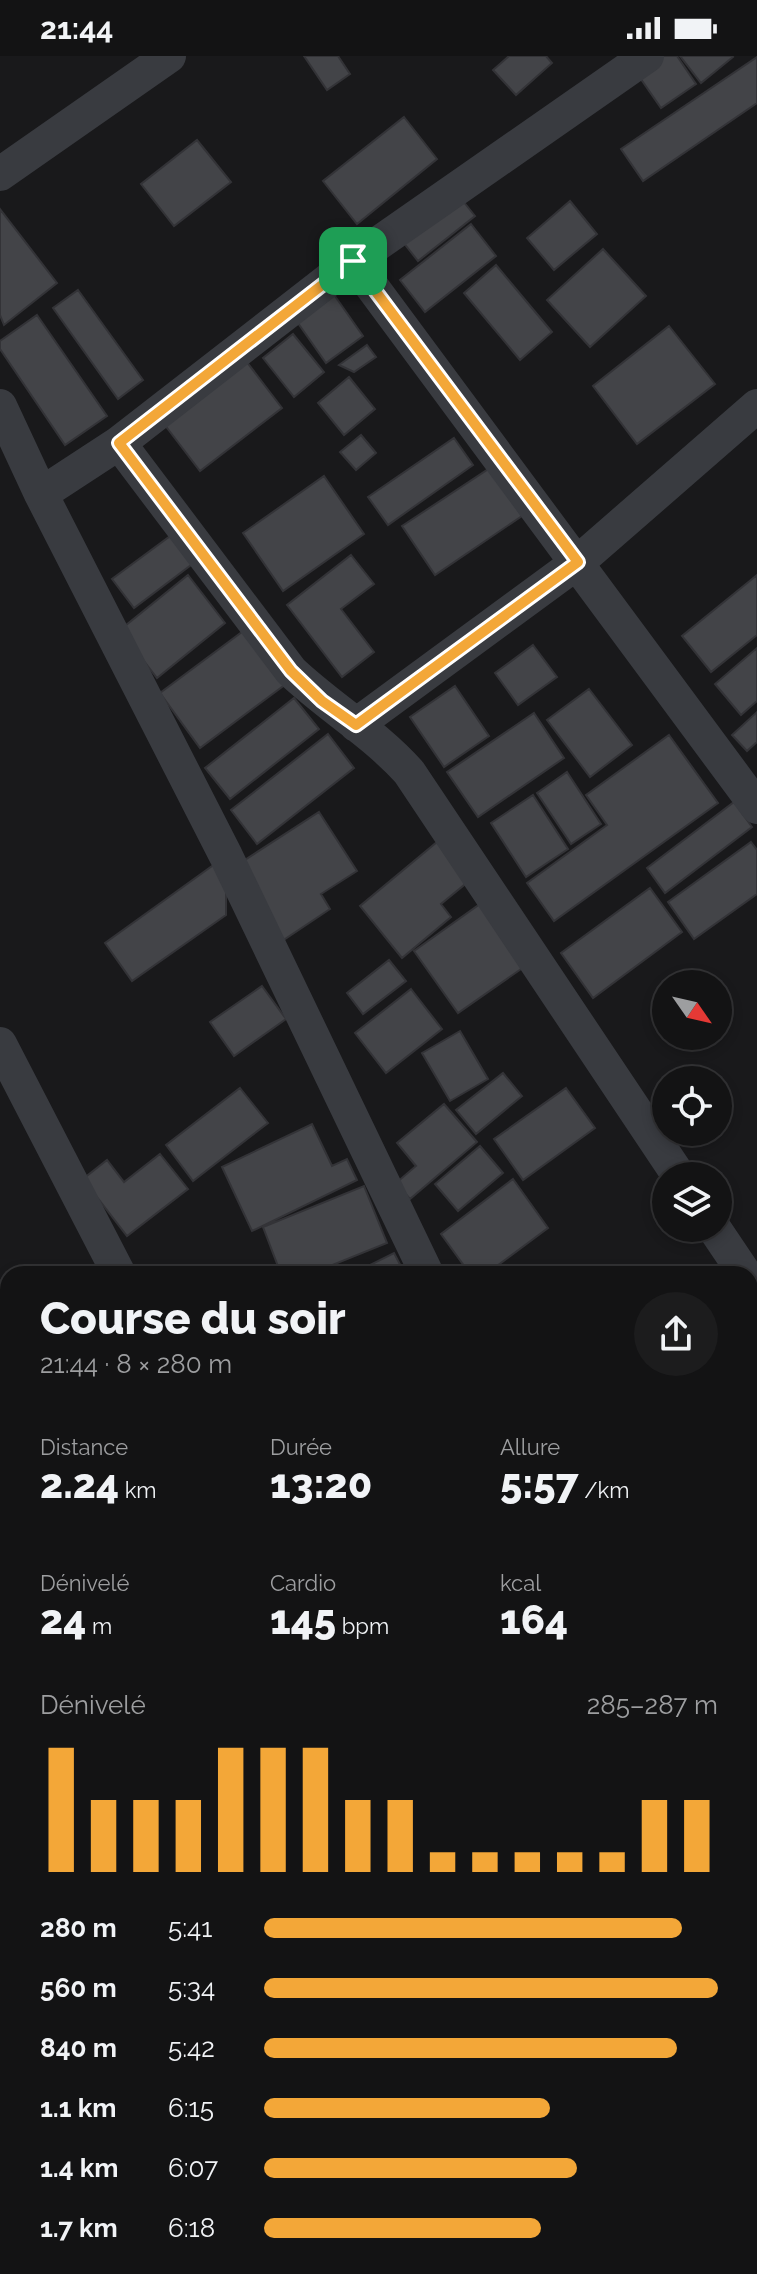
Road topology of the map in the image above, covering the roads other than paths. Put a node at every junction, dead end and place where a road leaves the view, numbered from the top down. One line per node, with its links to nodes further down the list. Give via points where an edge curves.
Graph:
1 (169, 56): 3 (street)
2 (647, 56): 4 (street)
3 (0, 174)
4 (353, 261): 7 (street); 9 (street)
5 (0, 406): 8 (street)
6 (757, 406): 9 (street)
7 (119, 443): 8 (street); 10 (street, via 291,671)
8 (41, 494): 16 (street, via 226,856)
9 (578, 562): 10 (street); 11 (street)
10 (356, 725): 13 (street, via 409,772)
11 (757, 807)
12 (0, 1044): 15 (street)
13 (670, 1162)
14 (723, 1242): 17 (street)
15 (115, 1266)
16 (423, 1266)
17 (738, 1266)

